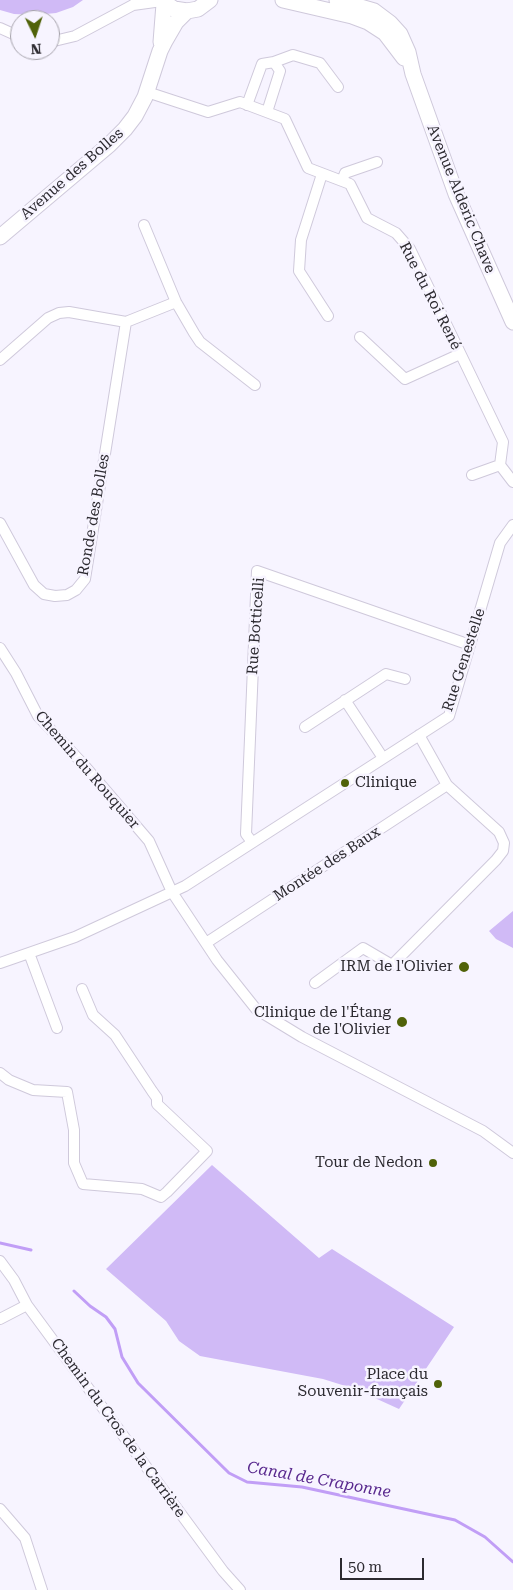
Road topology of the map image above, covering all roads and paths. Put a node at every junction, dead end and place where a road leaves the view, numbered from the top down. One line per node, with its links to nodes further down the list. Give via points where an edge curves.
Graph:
1 (210, 0): 7 (street, via 198,9)
2 (283, 0): 6 (street, Avenue Alderic Chave)
3 (337, 0): 6 (street, Avenue Alderic Chave)
4 (136, 2): 5 (street); 8 (street, via 74,36)
5 (162, 2): 7 (street, via 174,9); 9 (street, Avenue des Bolles)
6 (364, 9): 23 (street, Avenue Alderic Chave, via 374,11 400,34 456,194)
7 (187, 11): 9 (street, Avenue des Bolles, via 176,22)
8 (60, 40)
9 (160, 51): 12 (street, Avenue des Bolles)
10 (274, 62): 11 (street, via 293,55 320,63); 13 (street, via 262,64); 14 (street, via 280,70)
11 (338, 86)
12 (147, 92): 13 (street, Rue du Roi René, via 208,112 240,102); 19 (street, Avenue des Bolles, via 135,116 109,145)
13 (248, 105): 14 (street, Rue du Roi René)
14 (267, 112): 16 (street, Rue du Roi René, via 285,119 308,168)
15 (377, 162): 17 (street, via 344,173)
16 (322, 174): 17 (street, Rue du Roi René); 21 (street, via 300,240 299,271)
17 (342, 181): 25 (street, Rue du Roi René, via 350,184 367,218 396,233 410,249)
18 (144, 224): 20 (street)
19 (0, 237)
20 (176, 302): 22 (street); 27 (street, via 200,342)
21 (328, 316)
22 (126, 322): 26 (street, via 59,312); 31 (street, Ronde des Bolles, via 85,579 67,595 44,594 34,585)
23 (513, 322)
24 (360, 337): 25 (street, via 405,379)
25 (460, 354): 28 (street, Rue du Roi René, via 503,442)
26 (0, 360)
27 (255, 385)
28 (500, 465): 29 (street); 30 (street)
29 (472, 475)
30 (513, 482)
31 (0, 523)
32 (513, 525): 33 (street, Rue Genestelle, via 500,543)
33 (470, 645): 38 (street, Rue Genestelle, via 449,716); 42 (street, Rue Botticelli, via 258,571 246,834)
34 (0, 648): 43 (street, Chemin du Rouquier, via 38,716 149,841)
35 (405, 679): 36 (street, via 386,674)
36 (345, 700): 37 (street); 39 (street)
37 (305, 727)
38 (419, 735): 39 (street, Rue Genestelle); 40 (street)
39 (383, 758): 42 (street, Rue Genestelle)
40 (447, 785): 41 (street); 44 (street, Montée des Baux)
41 (508, 841): 47 (street, via 496,860 392,965 363,948)
42 (252, 842): 43 (street, Rue Genestelle)
43 (172, 892): 44 (street, Chemin du Rouquier); 45 (street, Rue Genestelle, via 75,937)
44 (206, 943): 51 (street, Chemin du Rouquier, via 256,1009 302,1037 483,1130)
45 (29, 953): 46 (street, Rue Genestelle); 49 (street)
46 (0, 963)
47 (315, 983)
48 (82, 990): 50 (street, via 93,1015 114,1035 157,1098 157,1104 207,1151 161,1197 142,1189 83,1184 74,1163 74,1130 67,1092 33,1090 8,1080)
49 (57, 1028)
50 (0, 1073)
51 (513, 1153)
52 (0, 1261): 53 (street, Chemin du Cros de la Carrière)
53 (27, 1305): 54 (street); 57 (street, Chemin du Cros de la Carrière)
54 (0, 1319)
55 (0, 1509): 56 (street, via 25,1538)
56 (42, 1590)
57 (240, 1590)

